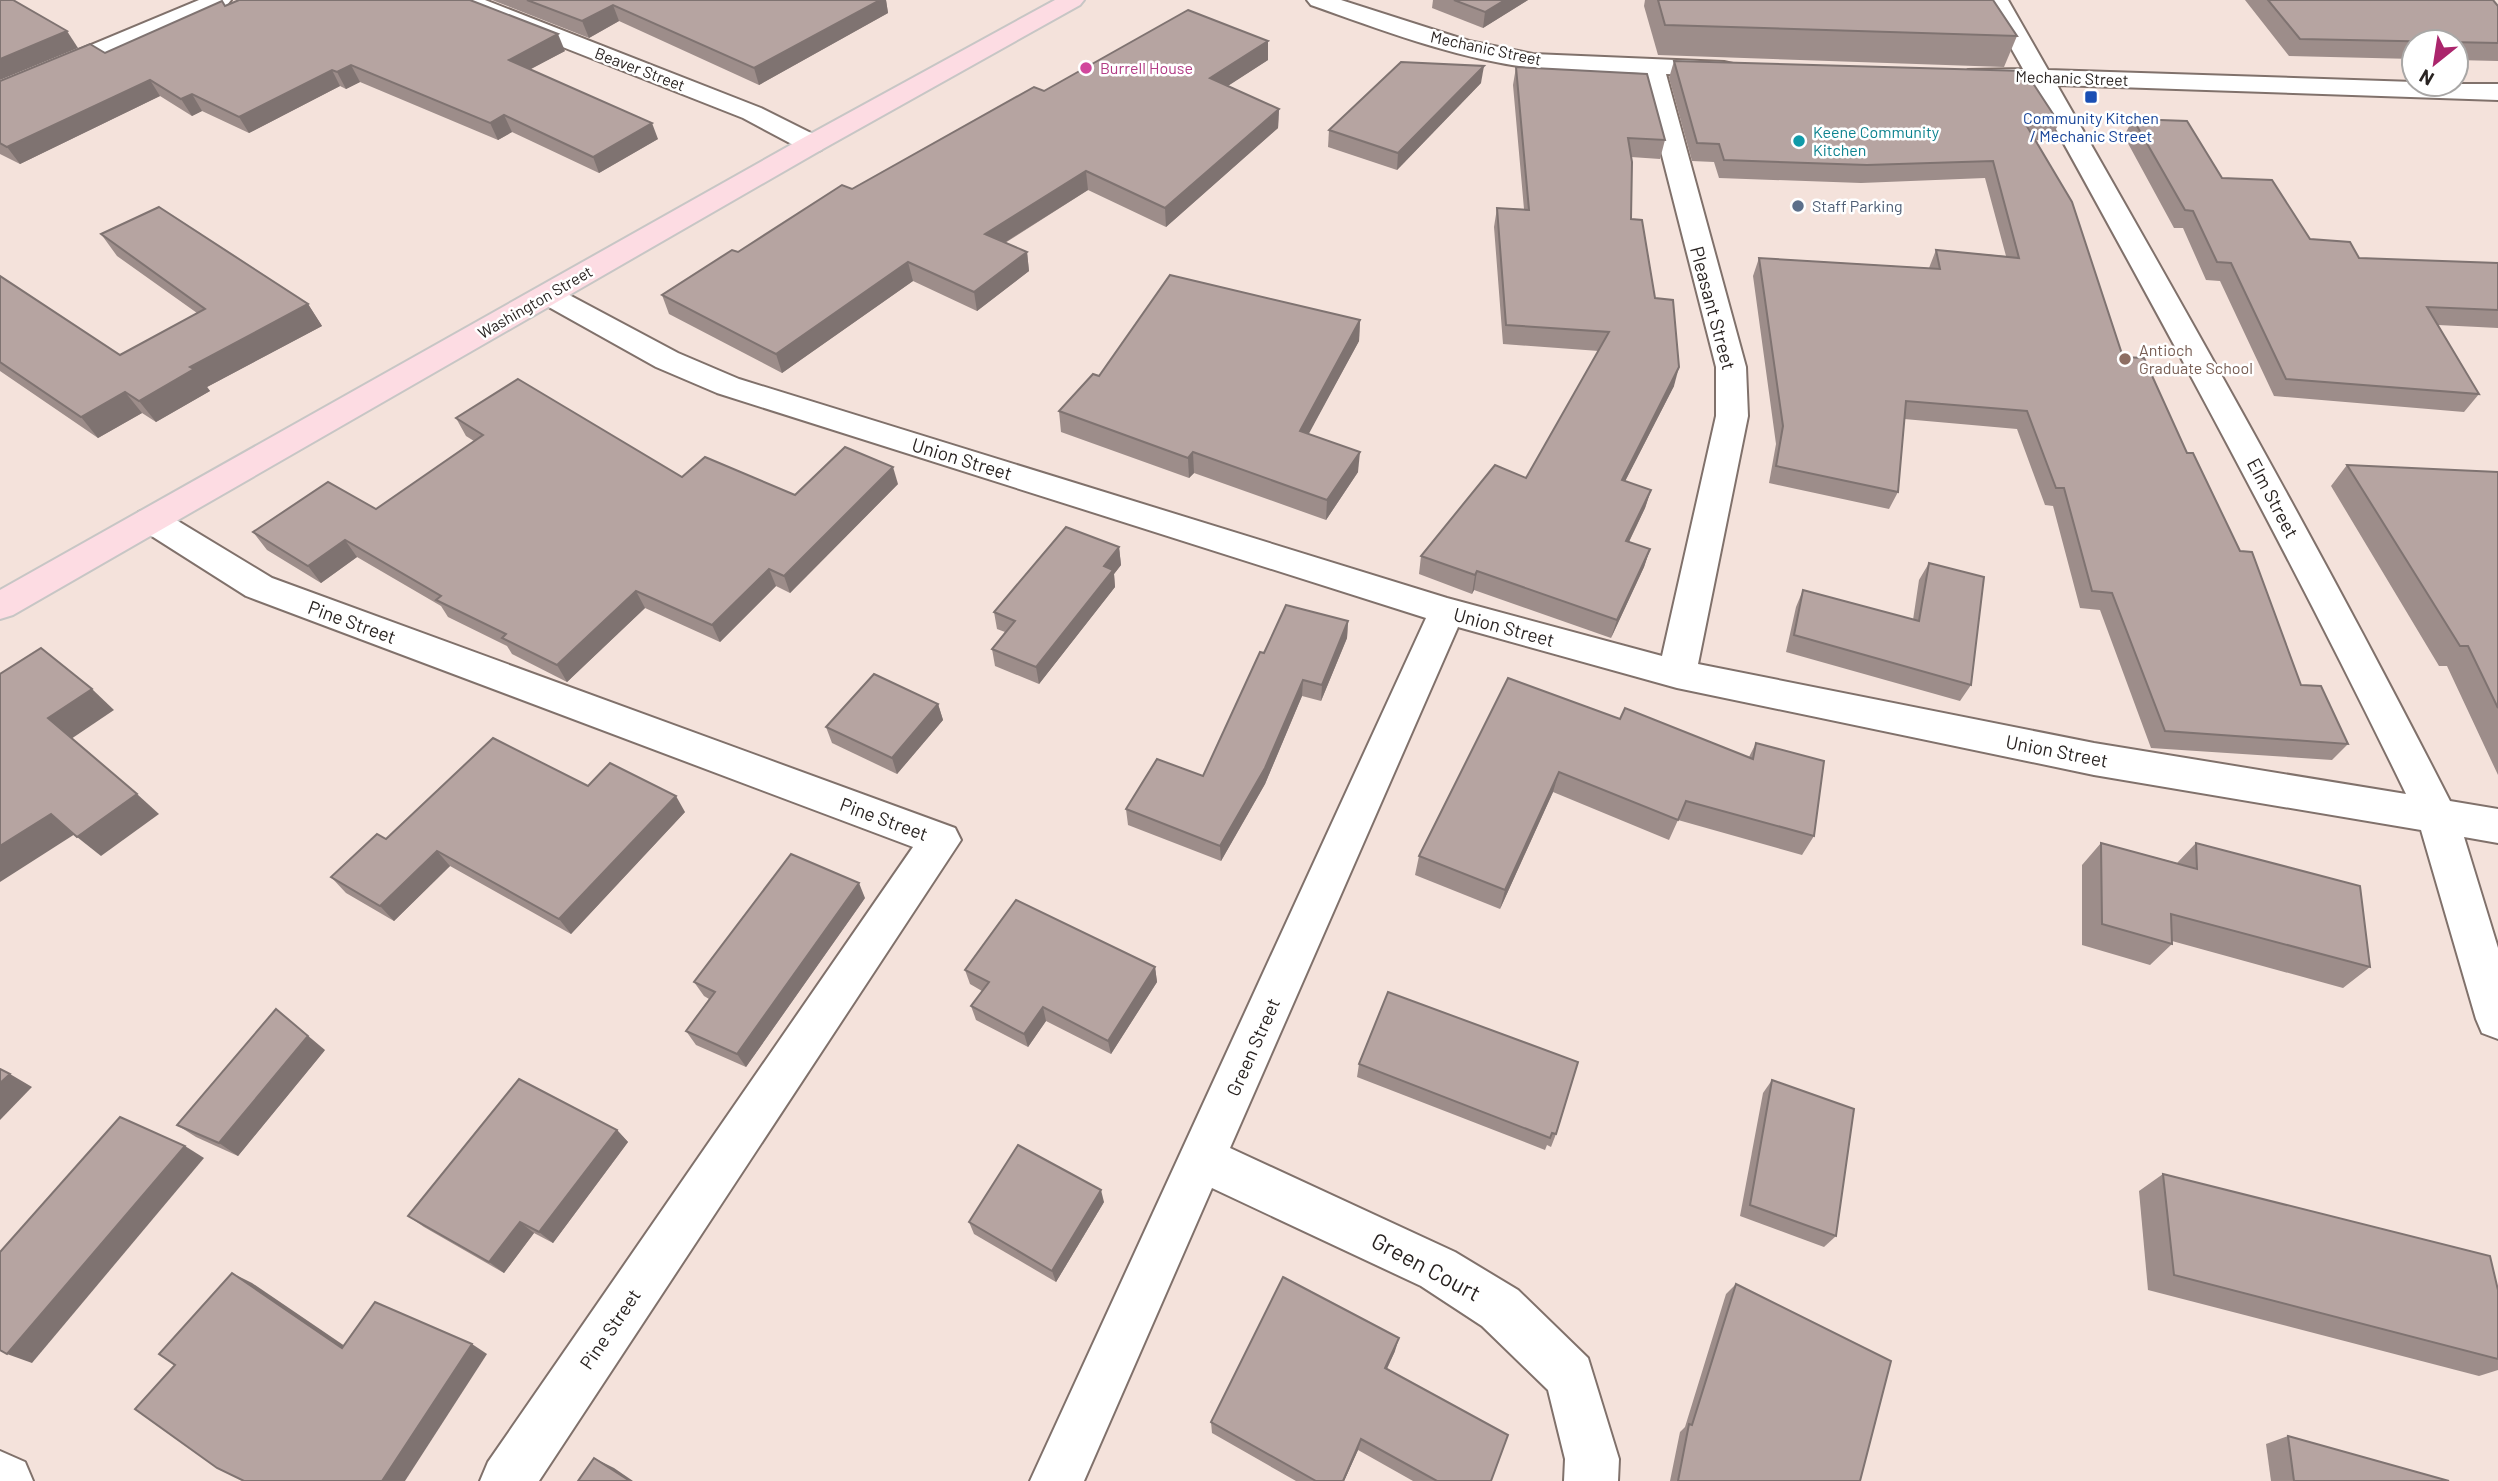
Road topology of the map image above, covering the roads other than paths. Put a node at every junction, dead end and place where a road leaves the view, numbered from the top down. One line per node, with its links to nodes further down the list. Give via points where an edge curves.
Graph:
1 (219, 0): 10 (street)
2 (464, 0): 12 (street, Beaver Street, via 752,113)
3 (1072, 0): 12 (main road, Washington Street)
4 (1319, 0): 6 (street, Mechanic Street, via 1465,47 1533,61)
5 (1996, 0): 9 (street, Elm Street)
6 (1652, 67): 7 (street, Mechanic Street); 17 (street, Pleasant Street, via 1731,367 1732,416)
7 (1748, 69)
8 (1955, 74): 9 (street, Mechanic Street)
9 (2038, 76): 11 (street, Mechanic Street); 18 (street, Elm Street, via 2218,393)
10 (0, 92)
11 (2498, 92)
12 (812, 144): 13 (main road, Washington Street)
13 (548, 295): 14 (main road, Washington Street); 16 (street, Union Street, via 667,360 728,386)
14 (152, 520): 15 (main road, Washington Street); 24 (street, Pine Street, via 259,587 941,840)
15 (0, 606)
16 (1447, 611): 17 (street, Union Street); 21 (street, Green Street)
17 (1677, 674): 18 (street, Union Street, via 2094,759)
18 (2437, 816): 19 (street, Union Street); 20 (street, Elm Street)
19 (2498, 826)
20 (2498, 1019)
21 (1203, 1160): 25 (street, Green Street); 26 (street, Green Court, via 1438,1269 1500,1308 1570,1376 1592,1459)
22 (0, 1478): 23 (street)
23 (6, 1481)
24 (507, 1481)
25 (1057, 1481)
26 (1591, 1481)

